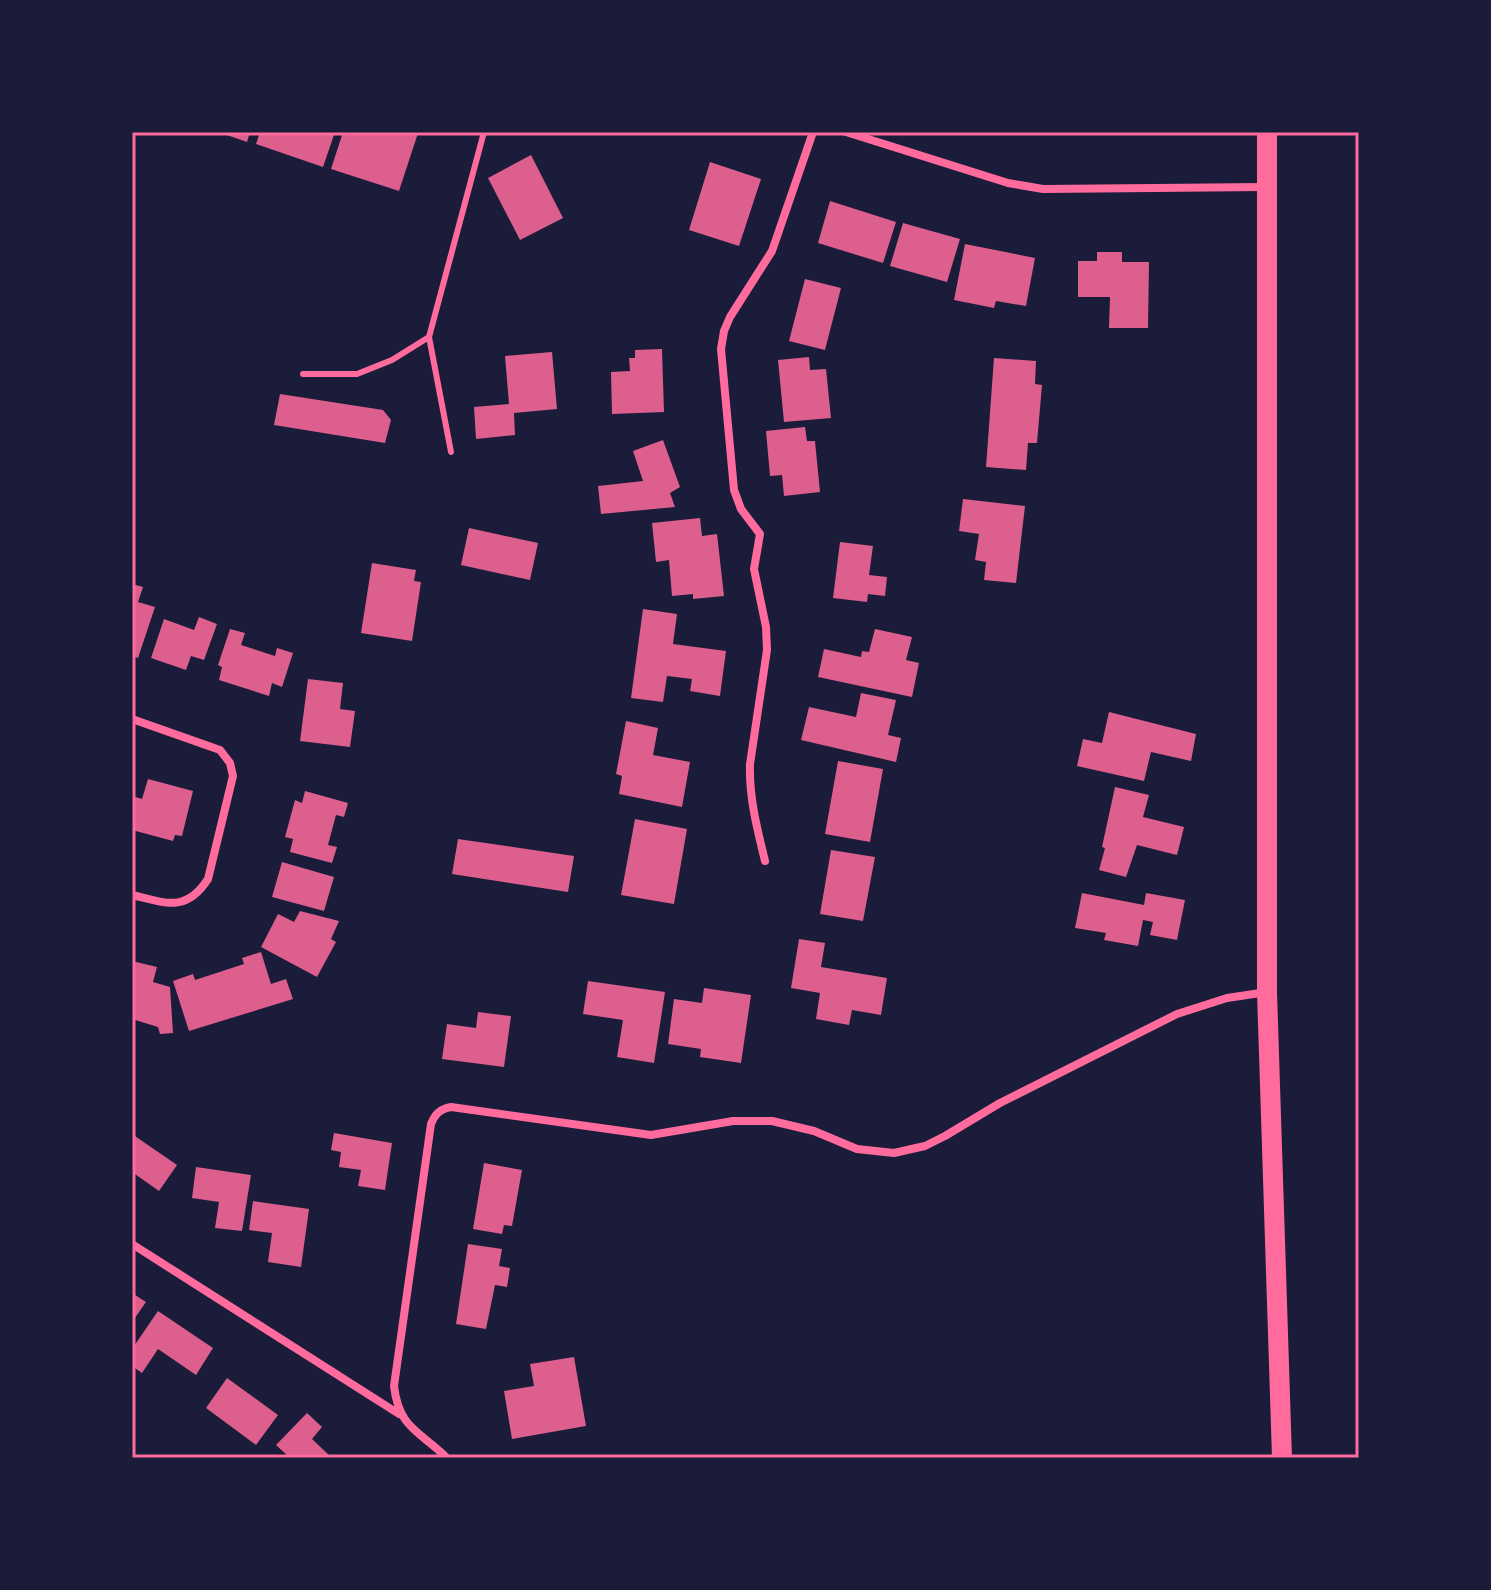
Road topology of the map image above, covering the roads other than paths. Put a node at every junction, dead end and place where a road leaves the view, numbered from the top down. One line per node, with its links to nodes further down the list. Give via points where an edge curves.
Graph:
1 (484, 132): 6 (lane)
2 (813, 132): 10 (street, via 772,251 730,317 721,349 734,490 760,534 754,569 767,650 749,782)
3 (846, 132): 5 (street, via 1043,189)
4 (1267, 132): 5 (main road)
5 (1266, 187): 12 (main road)
6 (429, 337): 7 (lane, via 357,374); 8 (lane)
7 (303, 374)
8 (451, 452)
9 (132, 719): 11 (street, via 220,750 233,776 201,890 180,904)
10 (765, 861)
11 (132, 895)
12 (1267, 992): 14 (street, via 1177,1014 925,1146 894,1153 857,1149 772,1121 733,1121 651,1135 444,1108 431,1124 416,1223 394,1386); 16 (main road)
13 (132, 1244): 14 (street)
14 (400, 1414): 15 (street)
15 (447, 1458)
16 (1282, 1458)

